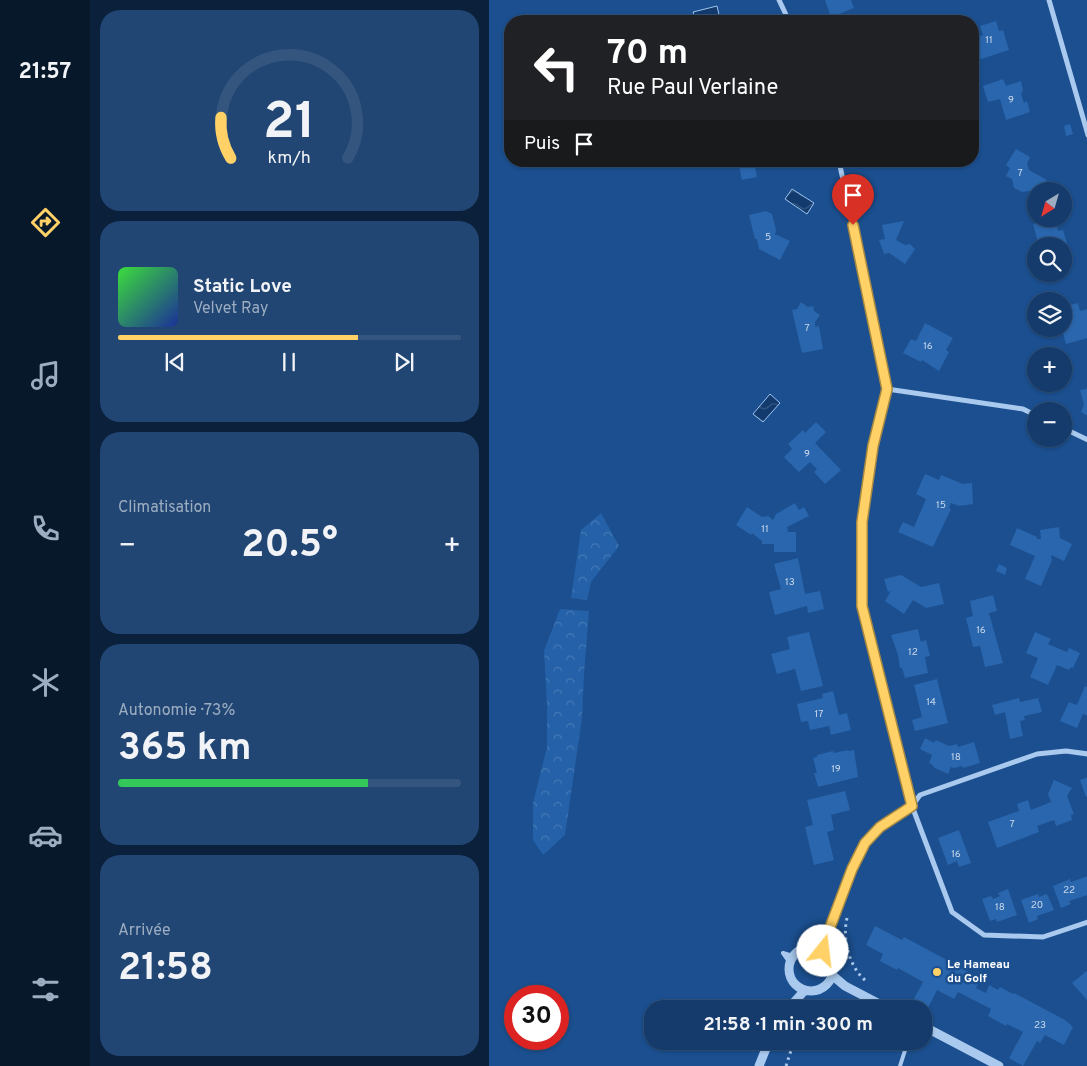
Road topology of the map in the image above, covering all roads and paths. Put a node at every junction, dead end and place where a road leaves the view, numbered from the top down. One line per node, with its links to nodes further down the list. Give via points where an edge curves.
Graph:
1 (779, 0): 3 (street)
2 (1049, 0): 4 (street)
3 (786, 15)
4 (1087, 135)
5 (840, 167): 6 (street)
6 (887, 389): 7 (street); 11 (street, via 873,446 862,522 862,606)
7 (1027, 411)
8 (1072, 432): 9 (street)
9 (1087, 440)
10 (1087, 754): 11 (street, via 1067,751 1037,754 920,795)
11 (912, 806): 12 (street, via 880,827 865,843); 13 (street, via 952,912 984,935 1043,936)
12 (835, 914): 14 (street); 20 (path, via 847,917 845,942 853,964 860,976 875,988)
13 (1087, 922)
14 (826, 938): 15 (street); 16 (street)
15 (814, 948): 16 (street); 18 (street, via 799,951 792,959 789,970)
16 (823, 951): 17 (street, via 833,966)
17 (830, 979): 19 (street, via 818,990); 20 (street)
18 (795, 984): 19 (street); 21 (street)
19 (805, 990): 22 (street)
20 (864, 996): 23 (street)
21 (792, 1000)
22 (796, 1000)
23 (872, 1000)
24 (932, 1031): 31 (street)
25 (765, 1050): 28 (street)
26 (791, 1050): 29 (path)
27 (905, 1050): 30 (lane)
28 (759, 1066)
29 (786, 1066)
30 (900, 1066)
31 (999, 1066)

